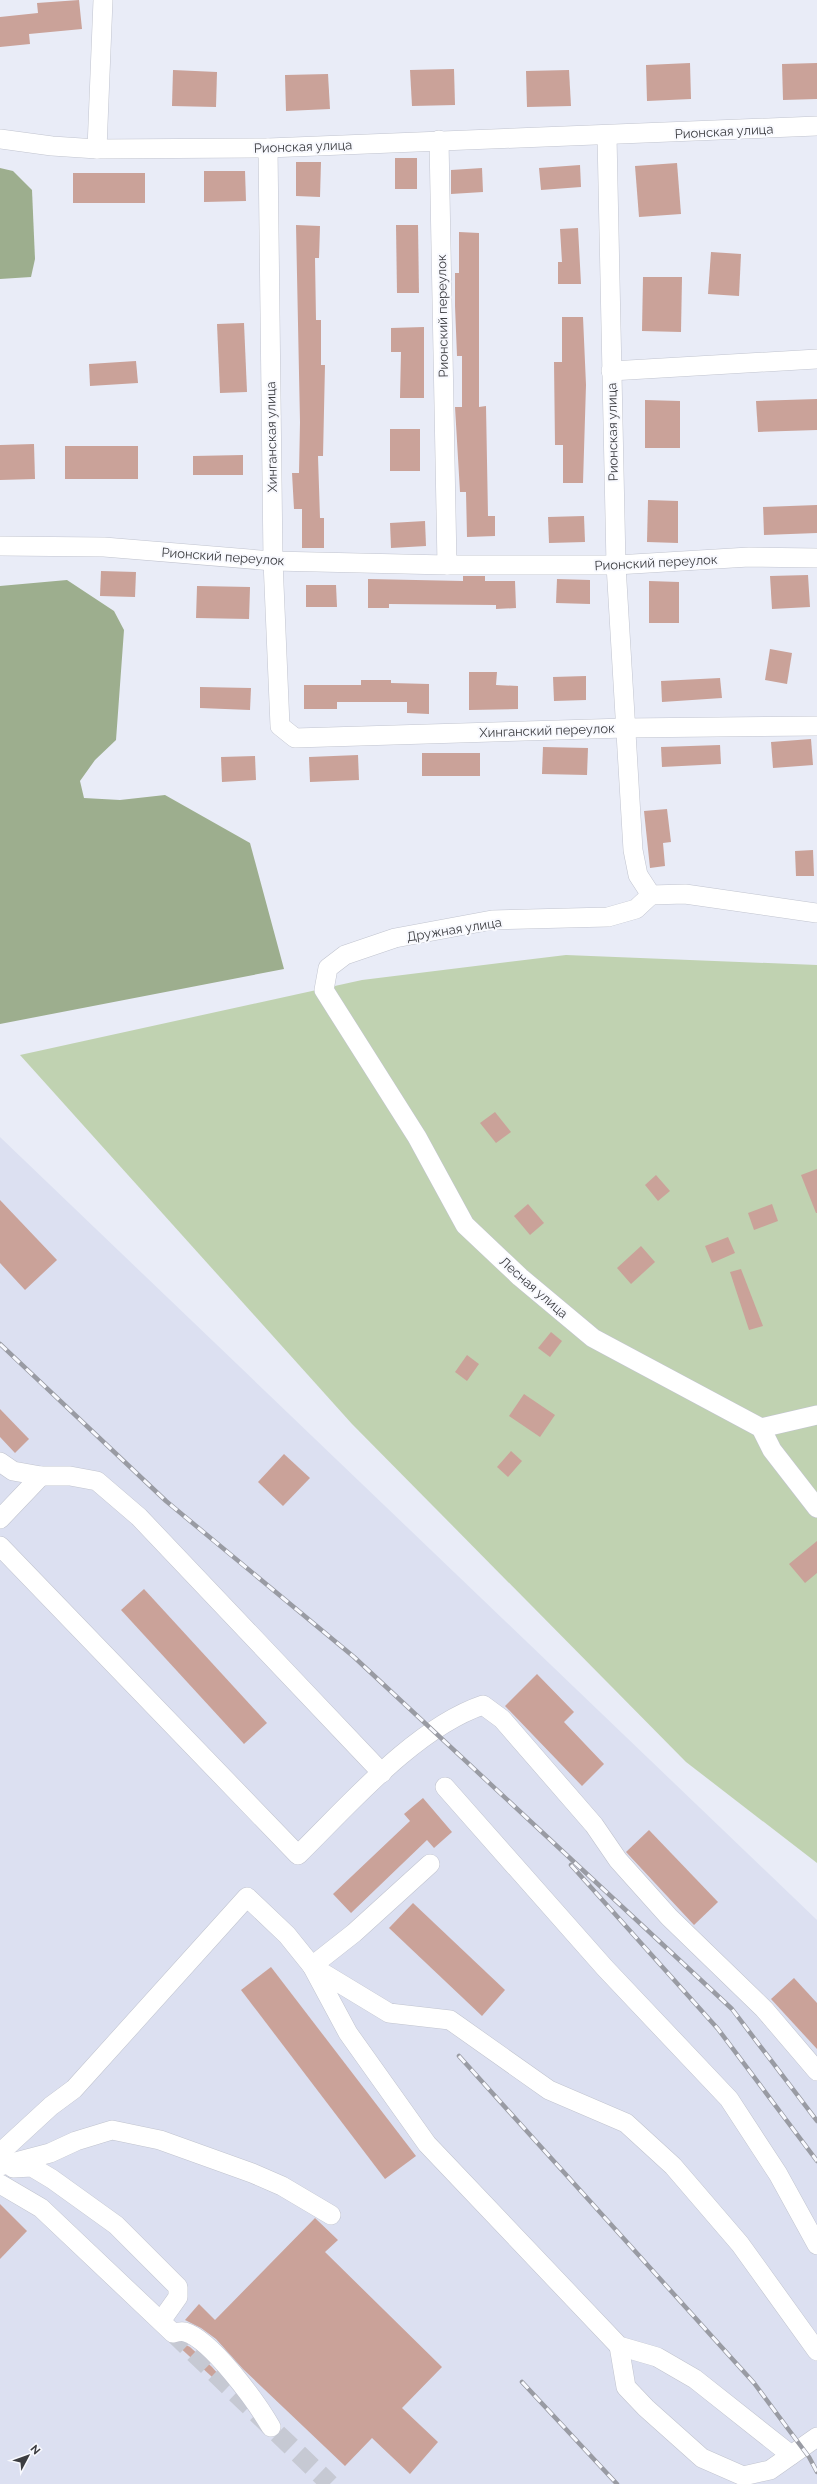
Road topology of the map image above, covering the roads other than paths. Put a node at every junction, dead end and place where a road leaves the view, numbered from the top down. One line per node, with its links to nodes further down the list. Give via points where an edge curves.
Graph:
1 (103, 0): 7 (street)
2 (817, 126): 3 (street, Рионская улица)
3 (607, 136): 5 (street, Рионская улица); 9 (street, Рионская улица)
4 (0, 139): 7 (street, Рионская улица)
5 (439, 140): 6 (street, Рионская улица); 13 (street, Рионский переулок)
6 (268, 148): 7 (street, Рионская улица); 12 (street, Хинганская улица)
7 (97, 149)
8 (817, 359): 9 (street)
9 (611, 371): 14 (street, Рионская улица)
10 (0, 546): 12 (street, Рионский переулок, via 104,547)
11 (817, 558): 14 (street, Рионский переулок, via 749,557)
12 (273, 561): 13 (street, Рионский переулок); 15 (street, Хинганская улица)
13 (447, 565): 14 (street, Рионский переулок)
14 (616, 565): 17 (street, Рионская улица)
15 (280, 726): 17 (street, Хинганский переулок, via 295,738)
16 (817, 726): 17 (street, Хинганский переулок)
17 (625, 728): 18 (street, via 633,850 638,875)
18 (651, 895): 19 (street, via 685,894); 20 (street, Дружная улица, via 636,909 608,917 492,920 395,938 345,955 328,968)
19 (817, 913)
20 (324, 990): 22 (street, Лесная улица, via 417,1137 465,1226 520,1277 593,1338)
21 (817, 1415): 22 (street)
22 (761, 1428): 25 (street, via 772,1450)
23 (0, 1462): 24 (street, via 13,1471)
24 (41, 1476): 26 (street); 28 (street, via 70,1476 97,1481 140,1517)
25 (817, 1508)
26 (0, 1519)
27 (0, 1546): 28 (street, via 298,1856)
28 (382, 1773): 32 (street, via 434,1731 463,1712 483,1705 502,1719 594,1825 618,1860 669,1917 764,2009)
29 (445, 1787): 38 (street, via 604,1968 729,2099 778,2174)
30 (430, 1864): 31 (street, via 354,1933)
31 (312, 1966): 33 (street, via 287,1935 247,1897 74,2089 51,2106); 40 (street, via 348,2033 427,2144); 41 (street, via 389,2013 450,2020 549,2090 626,2123 674,2166 740,2244)
32 (817, 2071)
33 (0, 2153)
34 (0, 2166): 37 (street, via 50,2153 76,2141 112,2130 160,2140 252,2173 282,2186)
35 (0, 2169): 39 (street, via 32,2167 116,2225 178,2287 178,2297)
36 (0, 2184): 39 (street, via 41,2208)
37 (331, 2215)
38 (817, 2244)
39 (161, 2321): 42 (street, via 173,2333 183,2331 192,2335 219,2359 259,2407)
40 (619, 2346): 44 (street, via 657,2356 695,2379); 44 (street, via 626,2387 702,2458 743,2476 770,2470)
41 (817, 2351)
42 (271, 2428)
43 (817, 2437): 44 (street)
44 (791, 2455)

